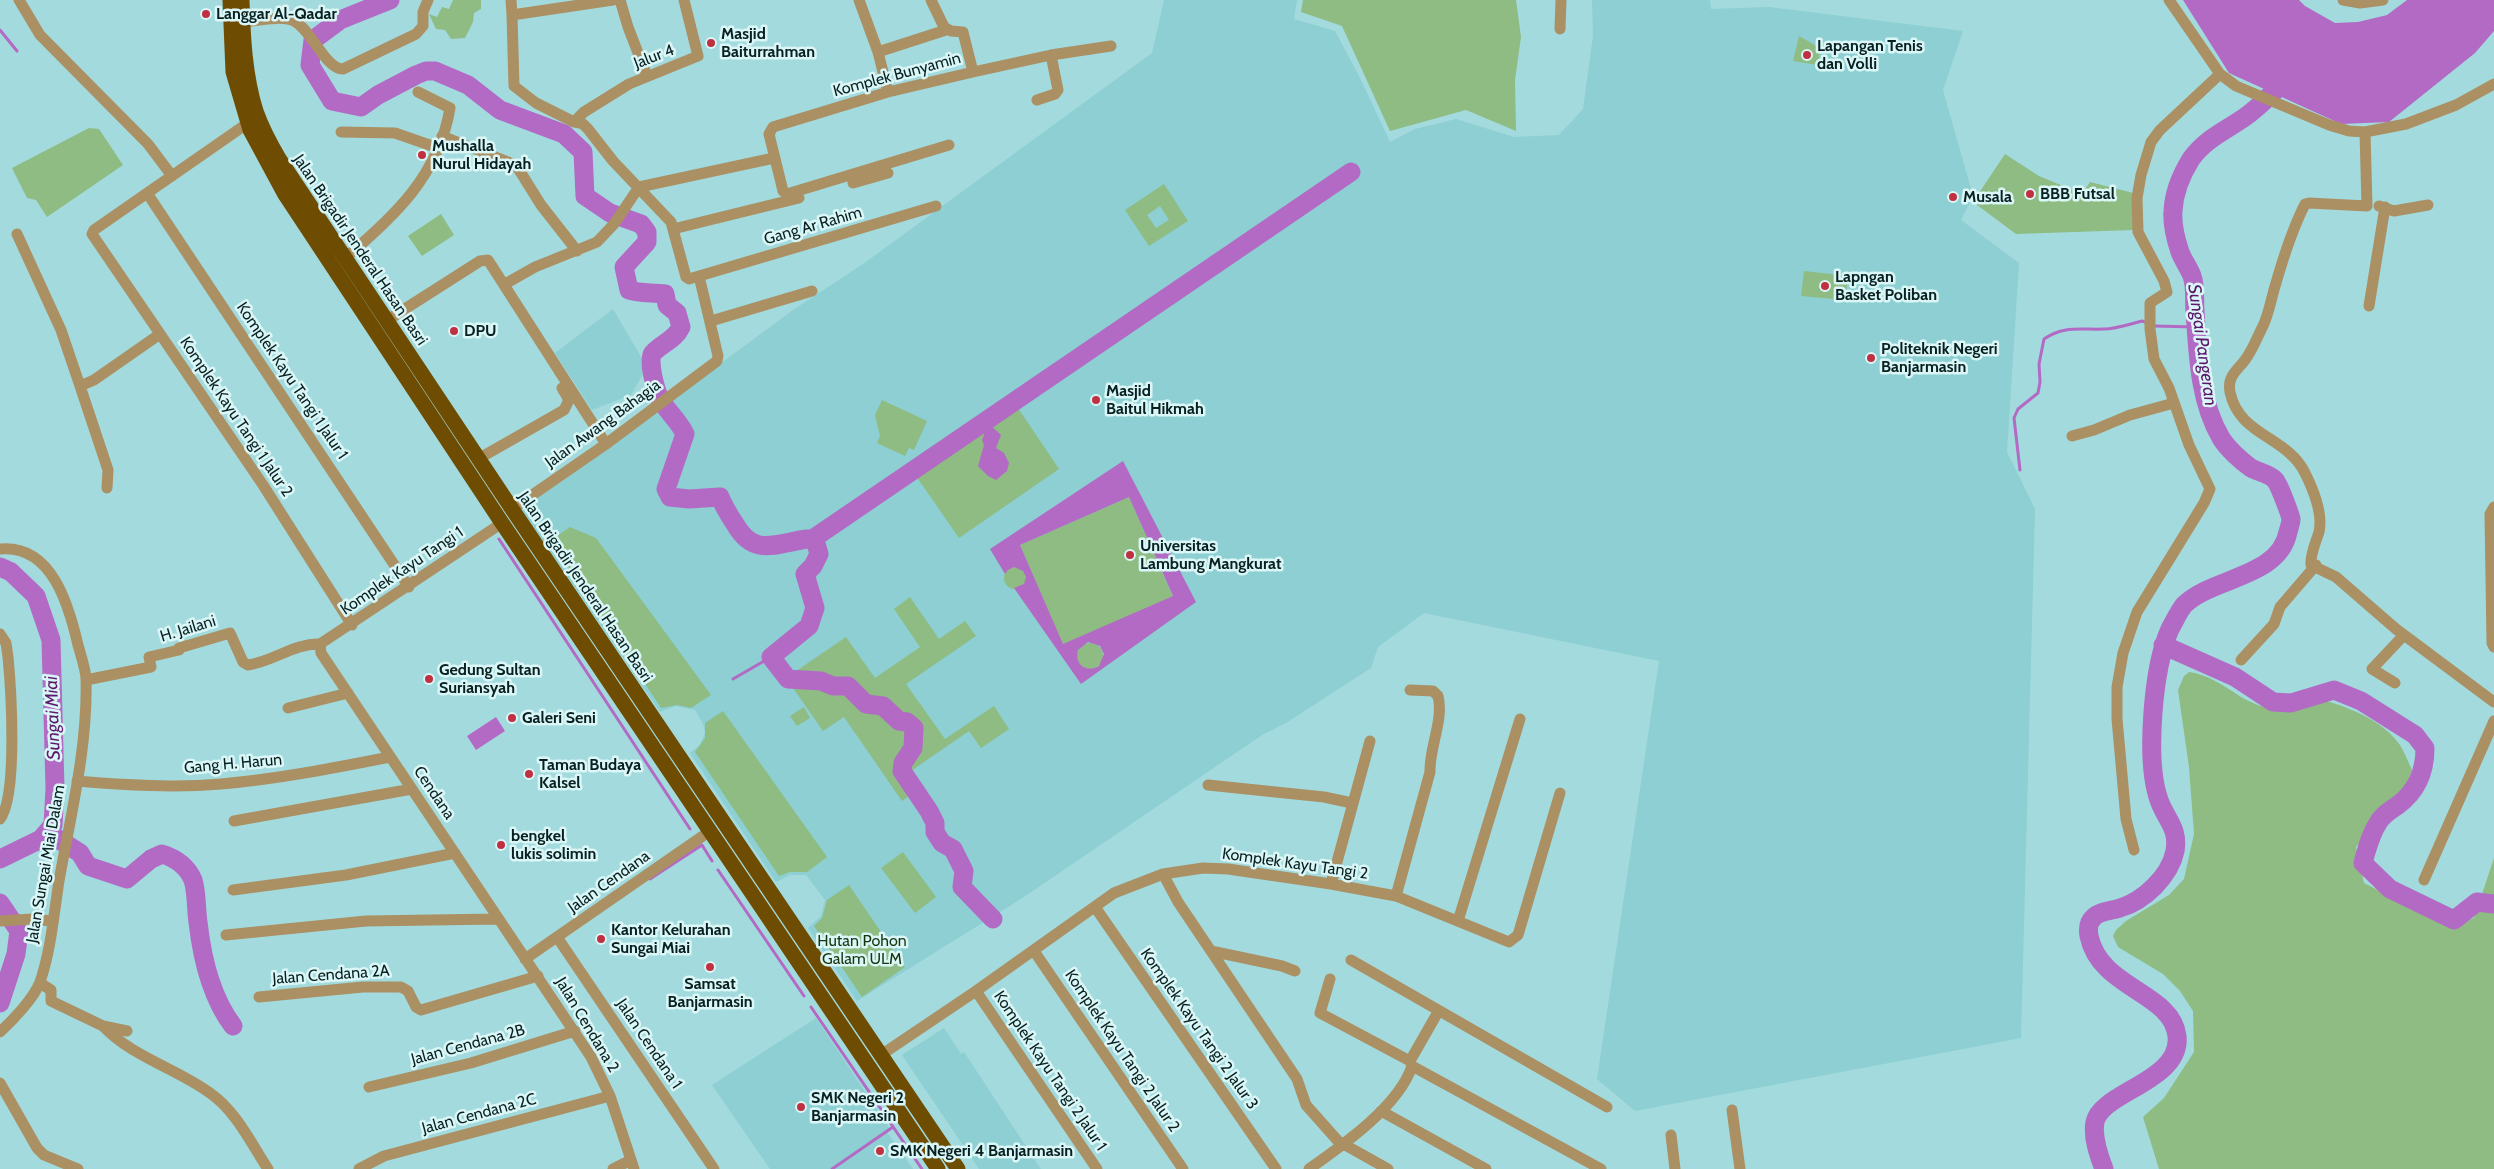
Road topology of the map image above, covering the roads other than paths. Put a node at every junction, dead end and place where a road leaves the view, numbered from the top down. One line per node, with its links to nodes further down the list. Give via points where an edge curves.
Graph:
1 (19, 0): 39 (street, via 40,35 148,144)
2 (230, 0): 31 (highway, Jalan Brigadir Jenderal Hasan Basri, via 233,72)
3 (242, 0): 17 (highway, Jalan Brigadir Jenderal Hasan Basri)
4 (428, 0): 17 (street, via 423,12 424,26 419,31 343,69 337,69 299,24 287,19)
5 (511, 0): 16 (street)
6 (613, 0): 15 (street)
7 (620, 0): 25 (street)
8 (684, 0): 25 (street, Jalur 4, via 698,56)
9 (859, 0): 21 (street)
10 (932, 0): 18 (street, Komplek Bunyamin)
11 (1561, 0): 19 (street)
12 (2169, 0): 24 (street)
13 (2343, 0): 14 (street, via 2360,3)
14 (2383, 0)
15 (561, 5): 16 (street)
16 (512, 15): 30 (street, via 514,86 536,103)
17 (242, 22): 41 (highway, Jalan Brigadir Jenderal Hasan Basri, via 245,56 257,113)
18 (946, 30): 21 (street); 23 (street, Komplek Bunyamin, via 963,32)
19 (1560, 30)
20 (1111, 46): 22 (street)
21 (878, 52): 28 (street)
22 (1051, 55): 23 (street); 29 (street, via 1058,90)
23 (973, 72): 28 (street, Komplek Bunyamin)
24 (2220, 74): 33 (street, via 2236,86 2329,125); 62 (street, via 2151,142 2137,198 2138,232 2167,292 2150,303 2149,317 2154,359)
25 (647, 76): 30 (street, Jalur 4, via 612,94)
26 (2494, 84): 33 (street, via 2477,95 2406,124)
27 (418, 92): 34 (street, via 448,106 450,110)
28 (888, 92): 37 (street, Komplek Bunyamin, via 774,127 769,134)
29 (1038, 100)
30 (574, 122): 40 (street, via 588,129)
31 (248, 123): 39 (street); 41 (highway, Jalan Brigadir Jenderal Hasan Basri, via 265,161)
32 (341, 132): 36 (street, via 395,133)
33 (2365, 132): 45 (street)
34 (442, 136): 36 (street); 49 (street, via 516,164 541,205)
35 (949, 146): 37 (street, Komplek Bunyamin, via 786,194)
36 (438, 148): 50 (street, via 420,185 410,197)
37 (774, 158): 40 (street)
38 (888, 173): 47 (street)
39 (172, 176): 42 (street)
40 (638, 187): 47 (street, via 671,222); 49 (street, via 614,224 597,242)
41 (290, 189): 50 (highway, Jalan Brigadir Jenderal Hasan Basri); 61 (highway, Jalan Brigadir Jenderal Hasan Basri)
42 (147, 193): 58 (street, Komplek Kayu Tangi 1 Jalur 2, via 94,230 93,237); 72 (street, Komplek Kayu Tangi 1 Jalur 1)
43 (2428, 205): 46 (street, via 2394,211)
44 (936, 206): 52 (street, Gang Ar Rahim)
45 (2367, 206): 46 (street); 71 (street, via 2305,204 2292,232 2263,326 2246,360 2231,375 2229,386 2230,395 2248,425 2282,445 2305,473 2317,505 2319,529 2310,559 2311,565)
46 (2385, 207): 55 (street)
47 (672, 229): 52 (street, via 685,274 689,279)
48 (18, 234): 59 (street, via 61,330)
49 (577, 252): 53 (street, via 535,267)
50 (345, 258): 56 (highway, Jalan Brigadir Jenderal Hasan Basri)
51 (490, 275): 65 (street, via 569,400 566,408 555,417)
52 (699, 276): 57 (street)
53 (505, 284): 56 (street, via 489,261 484,259); 64 (street)
54 (812, 292): 57 (street)
55 (2369, 306)
56 (386, 320): 60 (highway, Jalan Brigadir Jenderal Hasan Basri)
57 (711, 321): 64 (street, Jalan Awang Bahagia, via 718,356 713,365)
58 (160, 334): 59 (street, via 94,380); 73 (street, Komplek Kayu Tangi 1 Jalur 2, via 263,484)
59 (80, 386): 66 (street, via 108,470)
60 (430, 386): 61 (highway); 65 (highway, Jalan Brigadir Jenderal Hasan Basri)
61 (416, 394): 69 (highway, Jalan Brigadir Jenderal Hasan Basri)
62 (2174, 403): 63 (street); 97 (street, via 2210,492 2137,612 2123,653 2117,687 2117,719 2126,819)
63 (2072, 436)
64 (606, 444): 68 (street, Jalan Awang Bahagia)
65 (478, 459): 68 (highway, Jalan Brigadir Jenderal Hasan Basri)
66 (107, 488)
67 (2494, 507): 77 (street, via 2490,514)
68 (512, 509): 126 (highway, Jalan Brigadir Jenderal Hasan Basri)
69 (502, 523): 72 (street, Komplek Kayu Tangi 1); 96 (highway, Jalan Brigadir Jenderal Hasan Basri)
70 (0, 549): 79 (street, Jalan Sungai Miai Dalam, via 28,553 48,570 69,607)
71 (2316, 566): 75 (street, via 2336,577); 78 (street, via 2280,607 2274,624)
72 (409, 587): 73 (street, Komplek Kayu Tangi 1)
73 (352, 624): 76 (street, Komplek Kayu Tangi 1)
74 (0, 634): 94 (street, via 6,643 8,657 12,756 5,811)
75 (2404, 635): 80 (street, via 2372,669); 83 (street)
76 (320, 644): 79 (street, H. Jailani, via 306,644 279,657 248,665 243,662 230,633 179,650 148,656 151,667); 82 (street, Cendana, via 321,653)
77 (2494, 647)
78 (2241, 660)
79 (86, 680): 89 (street, Jalan Sungai Miai Dalam)
80 (2395, 683)
81 (1410, 690): 103 (street, via 1433,691 1438,696 1439,706 1430,772)
82 (348, 694): 84 (street); 88 (street, Cendana)
83 (2494, 702)
84 (288, 708)
85 (1520, 718): 108 (street)
86 (2494, 721): 100 (street)
87 (1370, 741): 93 (street)
88 (390, 756): 89 (street, Gang H. Harun, via 275,778 220,784 123,785); 91 (street, Cendana)
89 (77, 781): 107 (street, Jalan Sungai Miai Dalam)
90 (1208, 785): 93 (street)
91 (412, 789): 95 (street); 98 (street, Cendana)
92 (1560, 792): 108 (street, Komplek Kayu Tangi 2, via 1518,935 1510,942)
93 (1352, 803): 101 (street)
94 (0, 819)
95 (234, 822)
96 (710, 831): 110 (street, Jalan Cendana); 143 (highway, Jalan Brigadir Jenderal Hasan Basri)
97 (2134, 850)
98 (455, 853): 102 (street, via 346,875); 105 (street, Cendana)
99 (1163, 874): 101 (street, Komplek Kayu Tangi 2, via 1228,868); 104 (street, Komplek Kayu Tangi 2, via 1114,893); 112 (street)
100 (2424, 880)
101 (1331, 884): 103 (street, Komplek Kayu Tangi 2)
102 (233, 890)
103 (1396, 896): 108 (street, Komplek Kayu Tangi 2)
104 (1094, 907): 111 (street, Komplek Kayu Tangi 2); 147 (street, Komplek Kayu Tangi 2 Jalur 3)
105 (497, 919): 109 (street, via 366,921); 113 (street, Cendana)
106 (0, 921): 107 (street)
107 (52, 921): 118 (street, Jalan Sungai Miai Dalam)
108 (1458, 921)
109 (226, 935)
110 (557, 937): 113 (street, Jalan Cendana); 142 (street, Jalan Cendana 1)
111 (1034, 950): 119 (street, Komplek Kayu Tangi 2); 146 (street, Komplek Kayu Tangi 2 Jalur 2)
112 (1211, 952): 115 (street); 135 (street, via 1297,1079 1306,1105)
113 (525, 959): 116 (street, Jalan Cendana 2)
114 (1351, 960): 121 (street)
115 (1295, 971)
116 (538, 976): 120 (street, Jalan Cendana 2A, via 422,1010 416,1007 408,991 401,986); 124 (street, Jalan Cendana 2)
117 (1330, 980): 127 (street, via 1320,1013)
118 (40, 983): 122 (street, via 51,990 51,1001); 125 (street, Jalan Sungai Miai Dalam)
119 (976, 991): 126 (street, Komplek Kayu Tangi 2); 145 (street, Komplek Kayu Tangi 2 Jalur 1)
120 (258, 997)
121 (1438, 1012): 127 (street); 131 (street)
122 (103, 1026): 123 (street); 139 (street, via 118,1042 212,1094 233,1115)
123 (127, 1031)
124 (575, 1031): 129 (street, Jalan Cendana 2B, via 471,1063); 130 (street, Jalan Cendana 2)
125 (0, 1032)
126 (881, 1055): 144 (highway, Jalan Brigadir Jenderal Hasan Basri)
127 (1411, 1063): 132 (street, via 1401,1085); 151 (street)
128 (0, 1083): 137 (street, via 37,1148)
129 (369, 1087)
130 (610, 1096): 136 (street, Jalan Cendana 2); 140 (street, Jalan Cendana 2C, via 384,1156)
131 (1606, 1107)
132 (1381, 1110): 135 (street); 150 (street)
133 (1732, 1110): 153 (street)
134 (1671, 1135): 152 (street)
135 (1343, 1145): 148 (street); 149 (street)
136 (632, 1165): 141 (street)
137 (66, 1167): 138 (street)
138 (78, 1169)
139 (268, 1169)
140 (359, 1169)
141 (613, 1169)
142 (714, 1169)
143 (938, 1169)
144 (958, 1169)
145 (1097, 1169)
146 (1183, 1169)
147 (1276, 1169)
148 (1309, 1169)
149 (1388, 1169)
150 (1486, 1169)
151 (1601, 1169)
152 (1675, 1169)
153 (1740, 1169)

